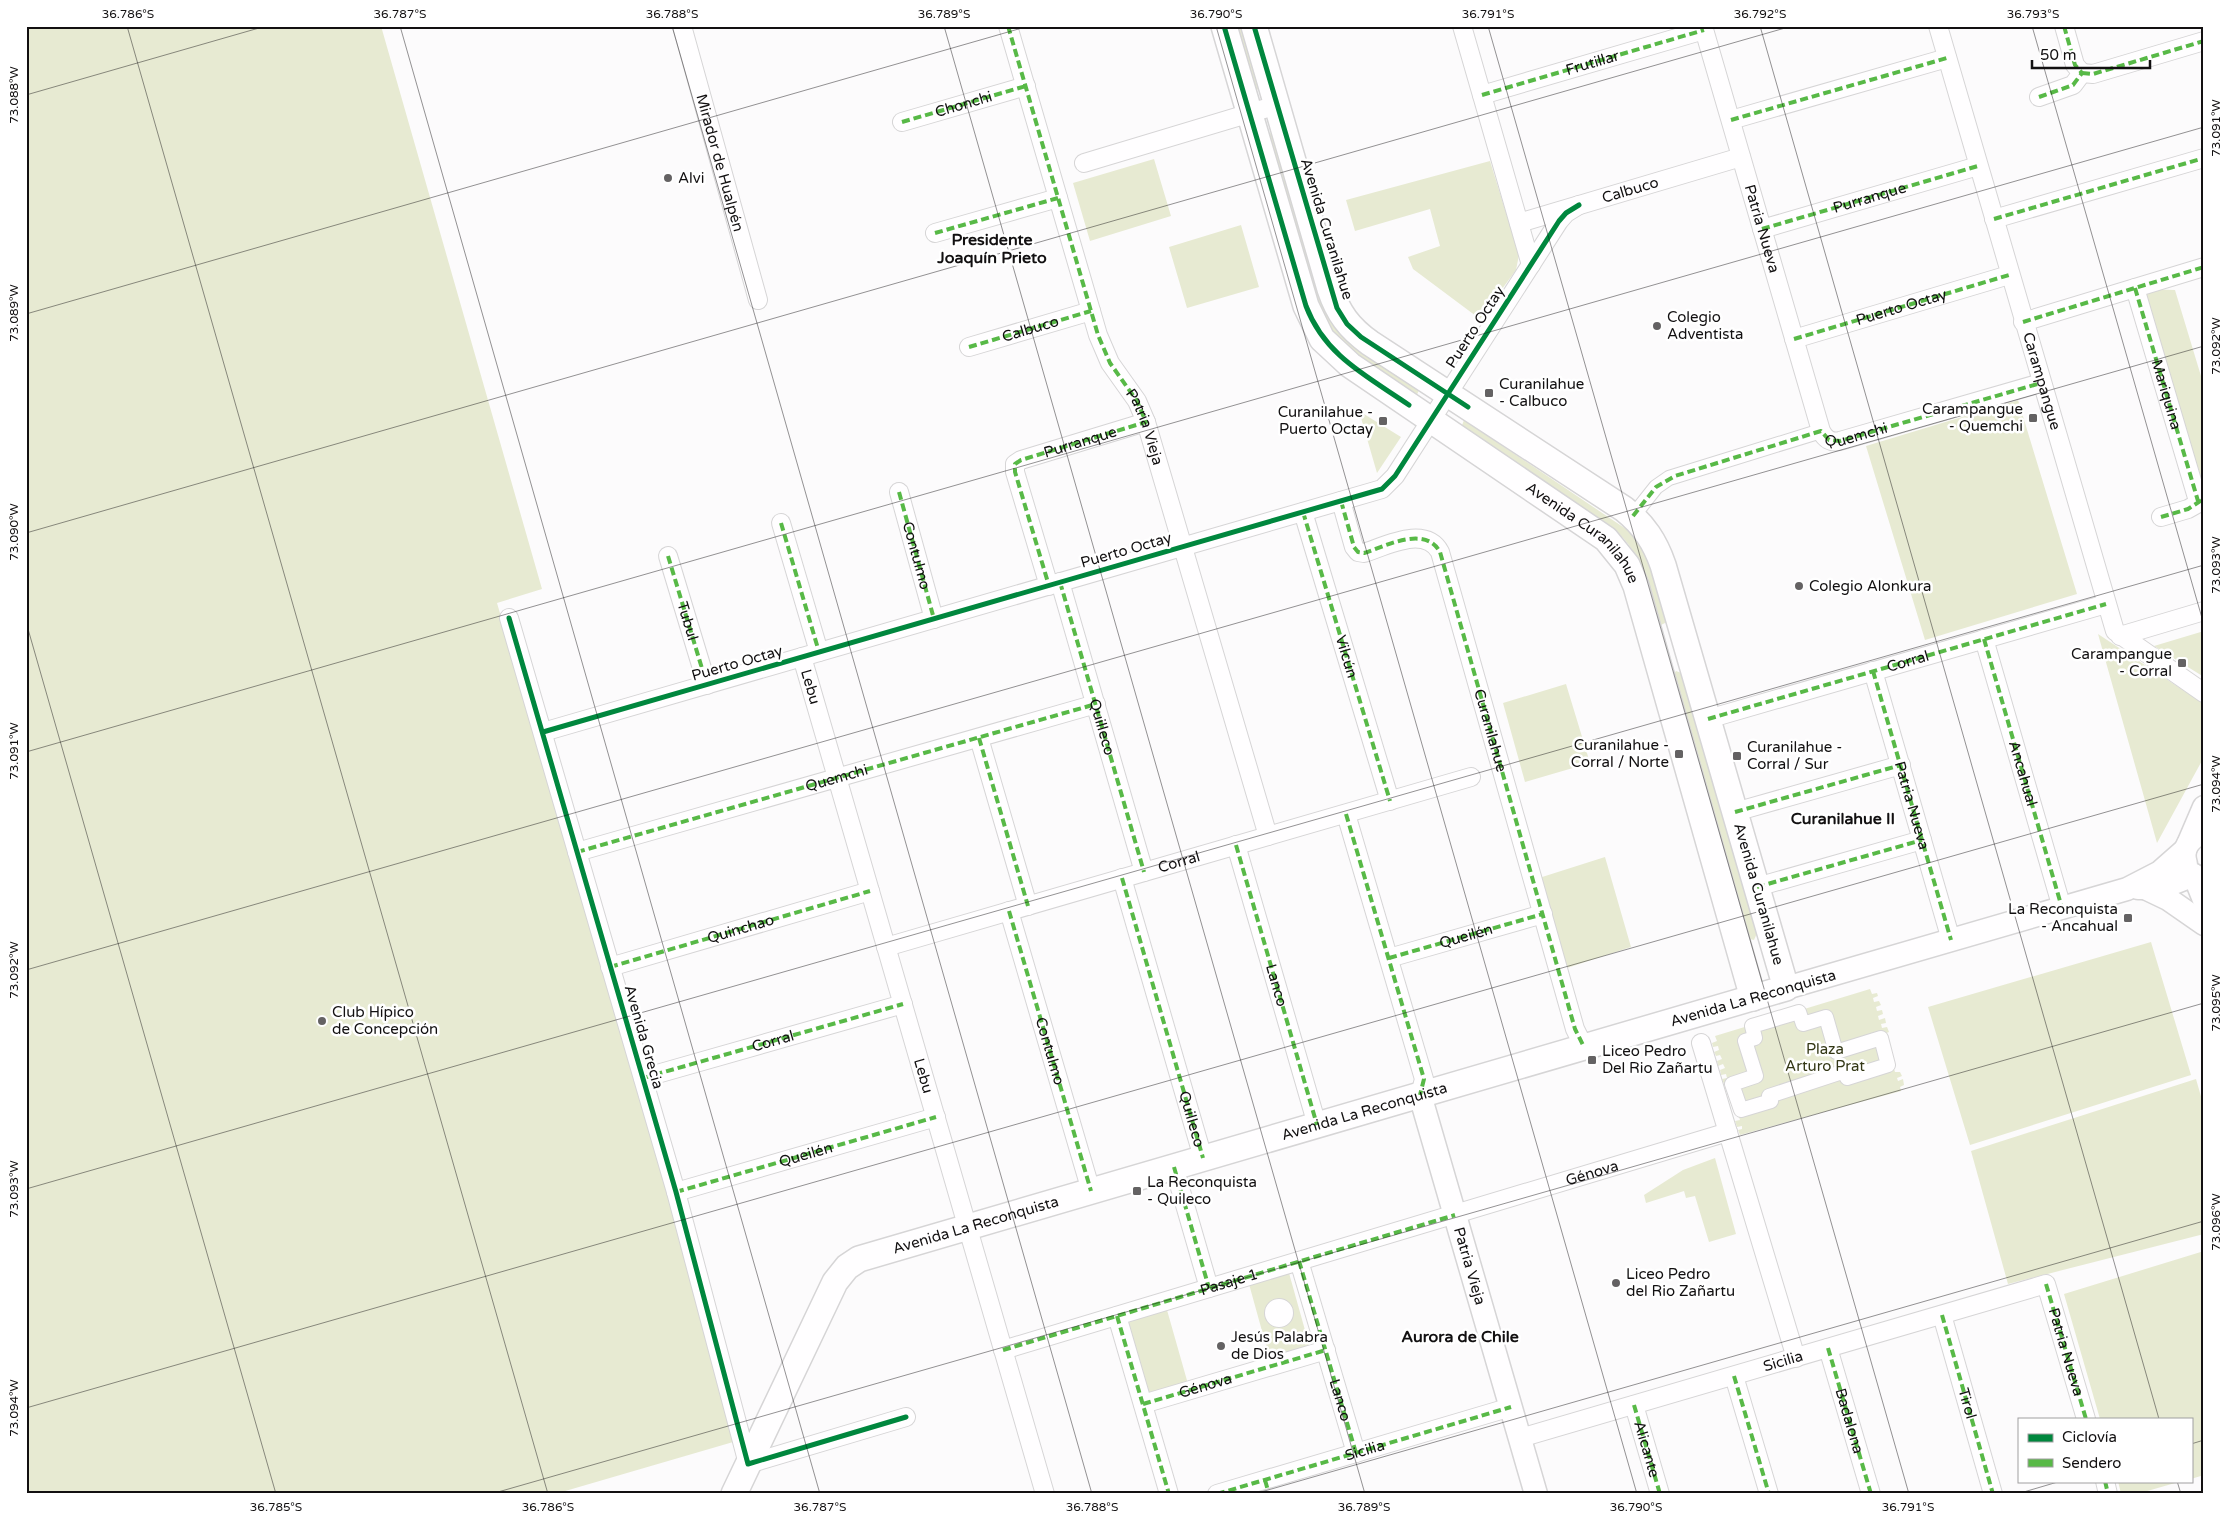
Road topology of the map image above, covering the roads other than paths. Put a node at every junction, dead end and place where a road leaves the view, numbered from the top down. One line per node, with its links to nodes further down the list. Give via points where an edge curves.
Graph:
1 (682, 26): 33 (street, Mirador de Hualpén)
2 (1008, 26): 12 (street, Patria Vieja)
3 (1224, 26): 16 (main road, Avenida Curanilahue)
4 (1254, 26): 15 (main road, Avenida Curanilahue)
5 (1462, 26): 13 (street)
6 (1938, 26): 10 (street, Carampangue)
7 (2064, 26): 11 (street, via 2075,65)
8 (1704, 28): 13 (street, Frutillar); 17 (street, Patria Nueva)
9 (2204, 41): 11 (street, via 2093,74)
10 (1947, 58): 17 (street); 22 (street, Carampangue)
11 (2082, 73): 14 (street, via 2073,85)
12 (1026, 86): 18 (street, Chonchi); 23 (street, Patria Vieja)
13 (1482, 95): 26 (street)
14 (2039, 97)
15 (1277, 105): 16 (street); 39 (main road, Avenida Curanilahue, via 1341,316 1361,337)
16 (1250, 113): 21 (street); 40 (main road, Avenida Curanilahue, via 1306,306 1316,329 1340,357)
17 (1731, 120): 19 (street, Patria Nueva)
18 (902, 122)
19 (1741, 157): 24 (street, Calbuco); 27 (street, Patria Nueva)
20 (2204, 158): 25 (street)
21 (1084, 162)
22 (1978, 166): 25 (street, Carampangue); 27 (street, Purranque)
23 (1058, 198): 28 (street); 34 (street, Patria Vieja)
24 (1580, 205): 26 (street, Calbuco); 29 (street, Puerto Octay, via 1562,216)
25 (1994, 219): 31 (street, Carampangue)
26 (1518, 223): 29 (street)
27 (1762, 230): 36 (street, Patria Nueva)
28 (935, 233)
29 (1531, 265): 39 (street, Puerto Octay)
30 (2204, 267): 32 (street)
31 (2010, 274): 35 (street, Carampangue); 36 (street, Puerto Octay)
32 (2134, 288): 35 (street); 46 (street, Mariquina)
33 (758, 300)
34 (1091, 311): 37 (street, Calbuco); 41 (street, Patria Vieja, via 1110,363 1137,401)
35 (2023, 322): 38 (street, Carampangue)
36 (1794, 339): 42 (street, Patria Nueva)
37 (969, 347)
38 (2041, 383): 42 (street, Quemchi, via 1840,441 1829,440); 54 (street, Carampangue)
39 (1447, 394): 40 (street, Puerto Octay); 48 (main road, Avenida Curanilahue)
40 (1430, 420): 45 (street, Puerto Octay, via 1388,485); 62 (main road, Avenida Curanilahue, via 1614,546 1632,575)
41 (1146, 422): 43 (street, Purranque); 51 (street, Patria Vieja)
42 (1821, 431): 48 (street, Quemchi, via 1669,478 1656,487)
43 (1015, 464): 53 (street, Quilleco, via 1015,472)
44 (899, 492): 57 (street, Contulmo)
45 (1341, 501): 47 (street, Puerto Octay); 92 (street, Curanilahue, via 1358,552 1420,538 1434,544 1440,552)
46 (2201, 501): 49 (street, via 2188,509)
47 (1303, 512): 51 (street, Puerto Octay); 73 (street, Vilcún)
48 (1633, 516): 61 (main road, Avenida Curanilahue, via 1659,552)
49 (2161, 517)
50 (780, 522): 60 (street, Lebu)
51 (1183, 547): 53 (street, Puerto Octay); 77 (street, Patria Vieja)
52 (668, 556): 64 (street, Tubul)
53 (1055, 584): 57 (street, Puerto Octay); 66 (street, Quilleco)
54 (2106, 604): 58 (street, Carampangue, via 2115,631); 59 (street, Corral)
55 (2204, 611): 58 (street)
56 (510, 618): 68 (street, Avenida Grecia)
57 (934, 619): 60 (street, Puerto Octay)
58 (2120, 636): 65 (street, Carampangue)
59 (1984, 639): 63 (street, Corral); 90 (street, Ancahual)
60 (810, 655): 64 (street, Puerto Octay); 72 (street, Lebu)
61 (1690, 657): 62 (main road); 67 (main road, Avenida Curanilahue)
62 (1658, 666): 99 (main road, Avenida Curanilahue)
63 (1873, 672): 67 (street, Corral); 70 (street, Patria Nueva)
64 (707, 685): 68 (street, Puerto Octay)
65 (2204, 693)
66 (1096, 704): 69 (street, Quemchi); 82 (street, Quilleco)
67 (1708, 719): 75 (main road, Avenida Curanilahue)
68 (543, 732): 81 (street, Avenida Grecia)
69 (979, 738): 72 (street, Quemchi); 89 (street)
70 (1901, 765): 75 (street); 78 (street, Patria Nueva)
71 (1471, 777): 73 (street, Corral)
72 (837, 778): 81 (street, Quemchi); 87 (street, Lebu)
73 (1390, 801): 76 (street, Corral)
74 (2204, 807): 79 (street)
75 (1735, 812): 85 (main road, Avenida Curanilahue)
76 (1346, 814): 77 (street, Corral); 96 (street)
77 (1268, 836): 80 (street, Corral)
78 (1922, 840): 85 (street); 94 (street, Patria Nueva)
79 (2192, 842): 83 (street, via 2187,867); 86 (street, Avenida La Reconquista)
80 (1236, 846): 82 (street, Corral); 107 (street, Lanco)
81 (577, 852): 97 (street, Avenida Grecia)
82 (1144, 872): 84 (street, Corral)
83 (2199, 877): 86 (street, Avenida La Reconquista, via 2161,888); 88 (street)
84 (1122, 878): 89 (street, Corral); 109 (street, Quilleco)
85 (1757, 887): 98 (main road, Avenida Curanilahue)
86 (2136, 889): 90 (street, Avenida La Reconquista); 93 (street, via 2168,899)
87 (870, 891): 95 (street, Lebu); 97 (street, Quinchao)
88 (2204, 900)
89 (1028, 906): 91 (street, Corral)
90 (2062, 908): 94 (street, Avenida La Reconquista)
91 (1009, 911): 95 (street, Corral); 111 (street, Contulmo)
92 (1543, 914): 96 (street, Queilén); 102 (street, Curanilahue, via 1575,1029)
93 (2204, 924)
94 (1951, 940): 98 (street, Avenida La Reconquista)
95 (886, 947): 100 (street, Lebu)
96 (1389, 958): 105 (street, via 1424,1079)
97 (610, 967): 103 (street, Avenida Grecia)
98 (1786, 988): 99 (main road, Avenida La Reconquista)
99 (1753, 998): 102 (main road, Avenida La Reconquista)
100 (903, 1004): 103 (street, Corral); 106 (street, Lebu)
101 (1701, 1043): 108 (street)
102 (1584, 1047): 105 (main road, Avenida La Reconquista)
103 (643, 1078): 112 (street, Avenida Grecia)
104 (1732, 1084): 104 (street, via 1741,1110 1770,1101 1769,1096 1845,1071 1847,1078 1888,1065 1882,1038 1836,1052 1826,1017 1803,1024 1799,1012 1752,1026 1755,1038 1745,1041 1756,1076)
105 (1420, 1095): 107 (main road, Avenida La Reconquista); 113 (street, Patria Vieja)
106 (936, 1118): 112 (street, Queilén); 114 (street, Lebu)
107 (1317, 1125): 109 (main road, Avenida La Reconquista)
108 (1728, 1132): 113 (street, Génova); 123 (street)
109 (1202, 1158): 110 (main road, Avenida La Reconquista)
110 (1174, 1167): 111 (main road, Avenida La Reconquista); 117 (street)
111 (1091, 1191): 114 (main road, Avenida La Reconquista)
112 (676, 1192): 132 (street, Avenida Grecia)
113 (1455, 1215): 115 (street, Pasaje 1); 127 (street, Patria Vieja)
114 (968, 1227): 121 (street, Lebu); 132 (main road, Avenida La Reconquista, via 859,1259 840,1274)
115 (1299, 1262): 117 (street, Pasaje 1); 122 (street, Lanco)
116 (2046, 1284): 118 (street, Sicilia); 129 (street, Patria Nueva)
117 (1209, 1288): 119 (street, Pasaje 1)
118 (1942, 1315): 120 (street, Sicilia); 143 (street, Tirol)
119 (1117, 1316): 121 (street, Pasaje 1); 125 (street)
120 (1828, 1348): 123 (street, Sicilia); 142 (street, Badalona)
121 (1003, 1350): 136 (street, Lebu)
122 (1326, 1350): 125 (street, Génova); 131 (street, Lanco)
123 (1796, 1358): 124 (street, Sicilia)
124 (1734, 1376): 126 (street, Sicilia); 141 (street)
125 (1143, 1404): 137 (street)
126 (1634, 1405): 130 (street, Sicilia); 140 (street, Alicante)
127 (1511, 1407): 130 (street, Patria Vieja); 131 (street, Sicilia)
128 (906, 1417): 132 (street)
129 (2086, 1418)
130 (1520, 1438): 139 (street, Patria Vieja)
131 (1356, 1453): 134 (street, Sicilia)
132 (748, 1464): 135 (main road, Avenida La Reconquista)
133 (2104, 1482): 144 (street)
134 (1267, 1487): 138 (street, Sicilia)
135 (734, 1494)
136 (1045, 1494)
137 (1169, 1494)
138 (1217, 1494)
139 (1536, 1494)
140 (1660, 1494)
141 (1769, 1494)
142 (1871, 1494)
143 (1993, 1494)
144 (2108, 1494)

